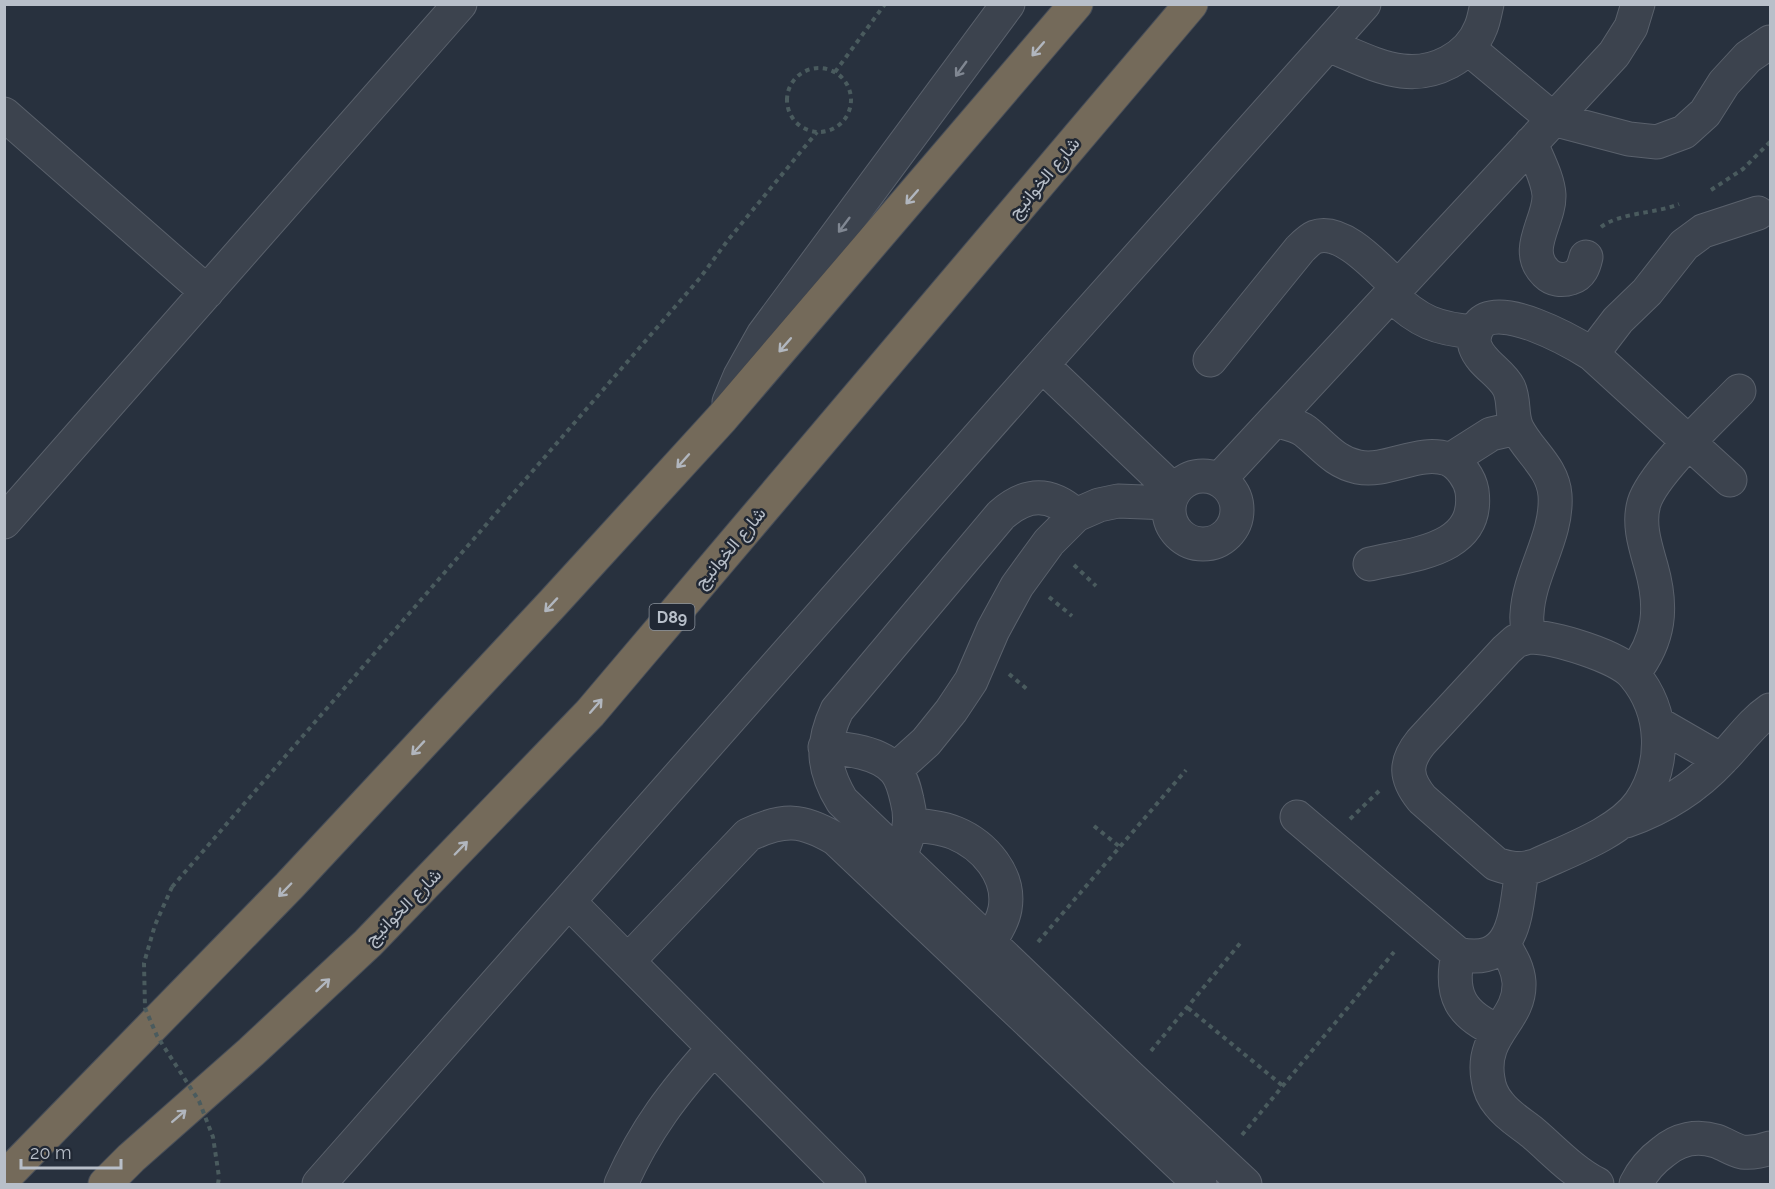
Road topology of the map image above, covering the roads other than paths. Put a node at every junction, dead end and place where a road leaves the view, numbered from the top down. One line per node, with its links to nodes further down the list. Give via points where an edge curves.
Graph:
1 (460, 4): 17 (street)
2 (1008, 4): 23 (street, one-way to 23, via 763,335)
3 (1076, 4): 23 (highway, one-way to 23)
4 (1191, 4): 54 (highway, شارع الخوانيج / D89, one-way to 4, via 368,943 590,713)
5 (1364, 4): 9 (street)
6 (1487, 4): 10 (street, via 1481,27)
7 (1638, 4): 12 (street, via 1631,27 1614,54)
8 (1770, 42): 12 (street, via 1748,57 1724,83 1705,113 1684,132 1657,142 1629,139)
9 (1328, 45): 10 (street, via 1401,71 1426,71 1449,63); 21 (street)
10 (1468, 48): 12 (street)
11 (4, 114): 17 (street)
12 (1553, 119): 13 (street)
13 (1531, 143): 15 (street, via 1549,192 1546,217 1536,242 1541,269 1556,279 1574,277 1583,269); 16 (street)
14 (1758, 213): 19 (street, via 1703,231 1684,245)
15 (1586, 257)
16 (1395, 291): 18 (street, via 1408,311 1428,323); 20 (street, via 1348,243 1332,235 1314,237); 24 (street)
17 (207, 292): 32 (street)
18 (1475, 332): 19 (street, via 1489,317 1500,317 1544,329); 25 (street, via 1477,352 1509,388)
19 (1592, 354): 26 (street)
20 (1210, 360)
21 (1042, 365): 30 (street); 46 (street)
22 (1739, 391): 26 (street)
23 (722, 418): 56 (highway, one-way to 56, via 289,886)
24 (1275, 420): 27 (street, via 1304,430 1327,452 1359,467 1434,456); 28 (street)
25 (1517, 428): 27 (street, via 1491,434); 34 (street, via 1546,468 1555,493 1554,517 1527,613)
26 (1689, 443): 29 (street); 35 (street, via 1644,501 1643,542 1655,585 1657,626 1652,644)
27 (1450, 460): 33 (street, via 1471,485 1470,518 1462,532 1434,549)
28 (1219, 480): 30 (street, via 1194,477 1183,482); 30 (street, via 1229,488 1237,511 1234,524 1217,541 1192,543 1180,537 1168,515)
29 (1730, 480)
30 (1172, 497): 31 (street, via 1118,501)
31 (1076, 515): 38 (street, via 1047,498 1030,498 1001,515 837,710); 40 (street, via 1049,542 1017,586 972,681 951,711 926,742)
32 (4, 522)
33 (1370, 564)
34 (1529, 637): 35 (street, via 1585,650); 45 (street, via 1506,650 1421,742 1408,764 1413,789 1422,799 1496,864)
35 (1634, 674): 37 (street)
36 (1770, 710): 39 (street)
37 (1658, 723): 39 (street); 42 (street, via 1660,752 1653,779 1639,804)
38 (825, 747): 40 (street, via 862,753); 44 (street, via 826,766 842,801)
39 (1721, 760): 42 (street, via 1675,799)
40 (895, 770): 43 (street, via 909,806)
41 (1297, 817): 49 (street)
42 (1619, 824): 45 (street)
43 (909, 825): 44 (street); 47 (street, via 953,832 975,843 992,860 1003,883 1005,907)
44 (899, 858): 47 (street)
45 (1522, 870): 48 (street, via 1512,930)
46 (569, 902): 50 (street); 58 (street)
47 (989, 942): 55 (street, via 1130,1077)
48 (1504, 945): 49 (street, via 1491,954 1474,958); 51 (street, via 1515,963 1519,984 1515,1005)
49 (1458, 954): 51 (street, via 1454,974 1461,1001 1480,1023)
50 (628, 961): 52 (street); 55 (street, via 748,835 770,825 793,822 816,827 836,839)
51 (1498, 1031): 62 (street, via 1489,1048 1486,1067 1497,1103 1572,1168)
52 (714, 1048): 59 (street, via 651,1125); 60 (street)
53 (1770, 1148): 63 (street, via 1743,1152 1696,1137 1672,1144 1656,1157)
54 (125, 1172): 57 (highway, شارع الخوانيج / D89)
55 (1210, 1173): 61 (street)
56 (4, 1178)
57 (105, 1185)
58 (319, 1185)
59 (621, 1185)
60 (849, 1185)
61 (1245, 1185)
62 (1598, 1185)
63 (1636, 1185)

